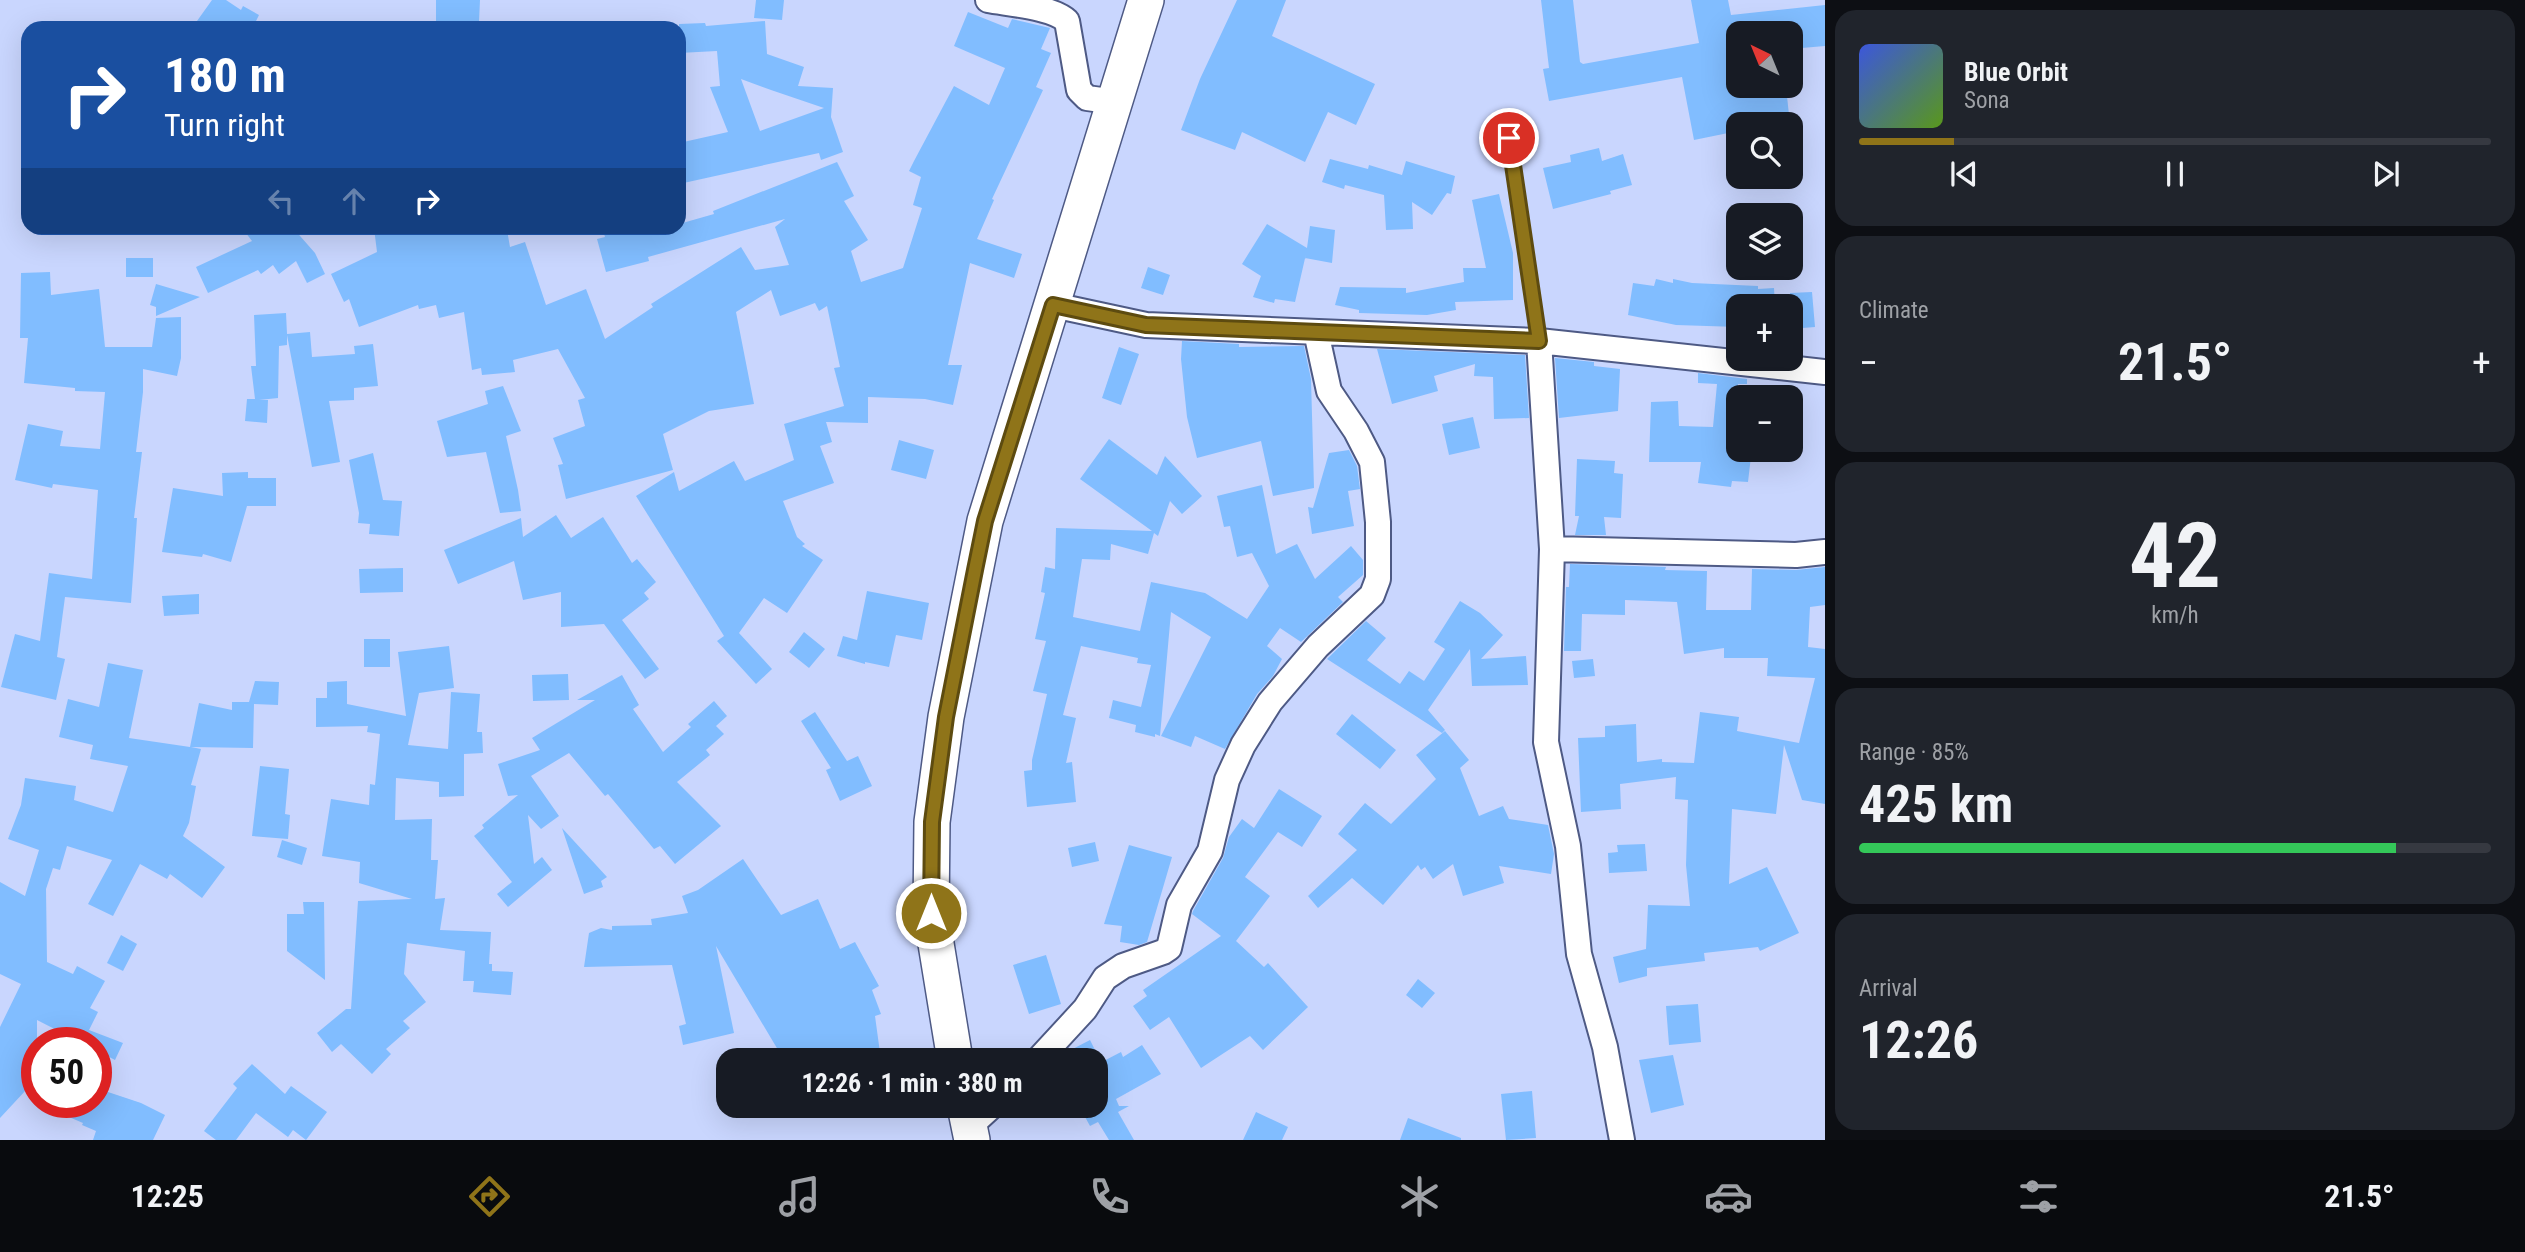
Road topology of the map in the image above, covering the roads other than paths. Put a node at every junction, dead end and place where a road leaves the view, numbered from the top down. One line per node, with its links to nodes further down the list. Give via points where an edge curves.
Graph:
1 (988, 0): 3 (street, via 1063,17 1079,90 1087,97)
2 (1146, 0): 3 (main road)
3 (1116, 102): 5 (main road)
4 (1509, 138): 7 (lane)
5 (1053, 305): 6 (street, via 1146,325); 11 (main road, via 985,521 946,717 932,822 931,913)
6 (1316, 332): 7 (street); 12 (street, via 1329,391 1373,462 1378,579 1372,595 1318,646 1270,702 1243,746 1227,780 1210,851 1179,905 1169,948 1122,966 1105,978 1085,1009)
7 (1539, 341): 8 (street); 9 (street)
8 (1825, 372)
9 (1552, 549): 10 (street); 13 (street, via 1546,742 1568,846 1579,954 1605,1047)
10 (1825, 552)
11 (953, 1048)
12 (1048, 1048)
13 (1622, 1140)

